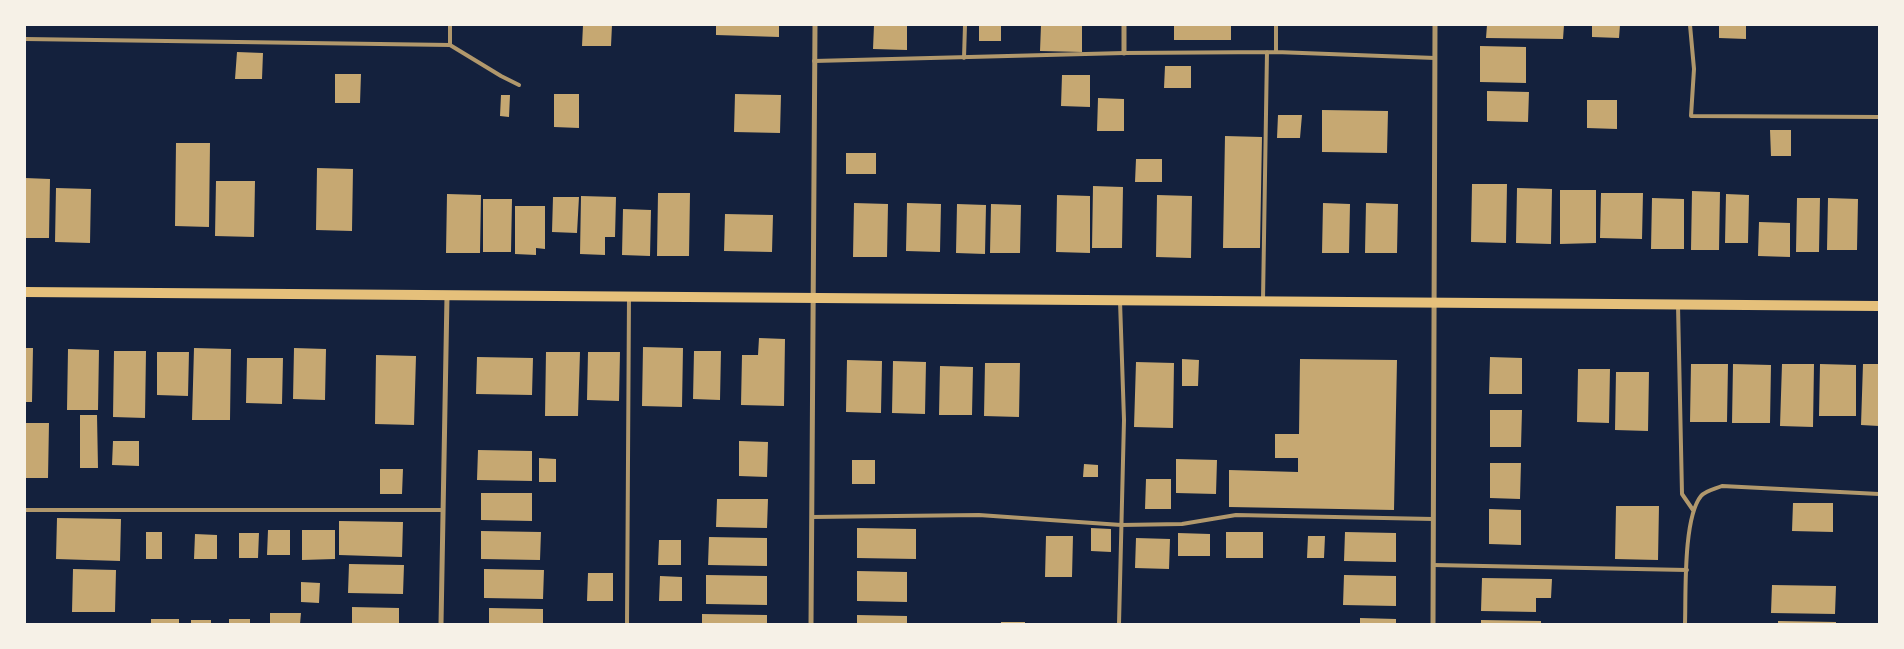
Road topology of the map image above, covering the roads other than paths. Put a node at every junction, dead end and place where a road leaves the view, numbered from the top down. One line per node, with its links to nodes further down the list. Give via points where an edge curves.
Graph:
1 (450, 25): 9 (lane)
2 (814, 25): 15 (street)
3 (965, 25): 13 (lane)
4 (1124, 25): 12 (street)
5 (1276, 25): 11 (lane)
6 (1435, 25): 14 (street)
7 (1690, 25): 17 (lane, via 1694,69 1691,116)
8 (25, 39): 9 (lane)
9 (450, 45): 16 (lane)
10 (1266, 52): 11 (lane); 12 (lane); 23 (lane)
11 (1276, 52): 14 (lane)
12 (1124, 53): 13 (lane)
13 (964, 58): 15 (lane)
14 (1435, 58): 24 (street)
15 (814, 61): 21 (street)
16 (519, 85)
17 (1879, 117)
18 (25, 292): 19 (main road)
19 (447, 296): 20 (main road); 29 (street)
20 (629, 297): 21 (main road); 37 (lane)
21 (814, 299): 22 (main road); 31 (street)
22 (1120, 301): 23 (main road); 33 (lane, via 1124,420)
23 (1263, 302): 24 (main road)
24 (1433, 303): 25 (main road); 32 (street)
25 (1678, 305): 26 (main road); 30 (lane, via 1682,494)
26 (1879, 306)
27 (1879, 494): 30 (lane, via 1722,486 1705,492)
28 (25, 510): 29 (lane)
29 (444, 510): 36 (street)
30 (1694, 510): 35 (lane)
31 (812, 517): 33 (lane, via 980,515); 38 (street)
32 (1433, 519): 33 (lane, via 1236,515 1182,524); 34 (street)
33 (1121, 525): 39 (lane)
34 (1433, 565): 35 (lane); 40 (street)
35 (1688, 570): 41 (lane)
36 (441, 624)
37 (626, 624)
38 (811, 624)
39 (1119, 624)
40 (1433, 624)
41 (1685, 624)

